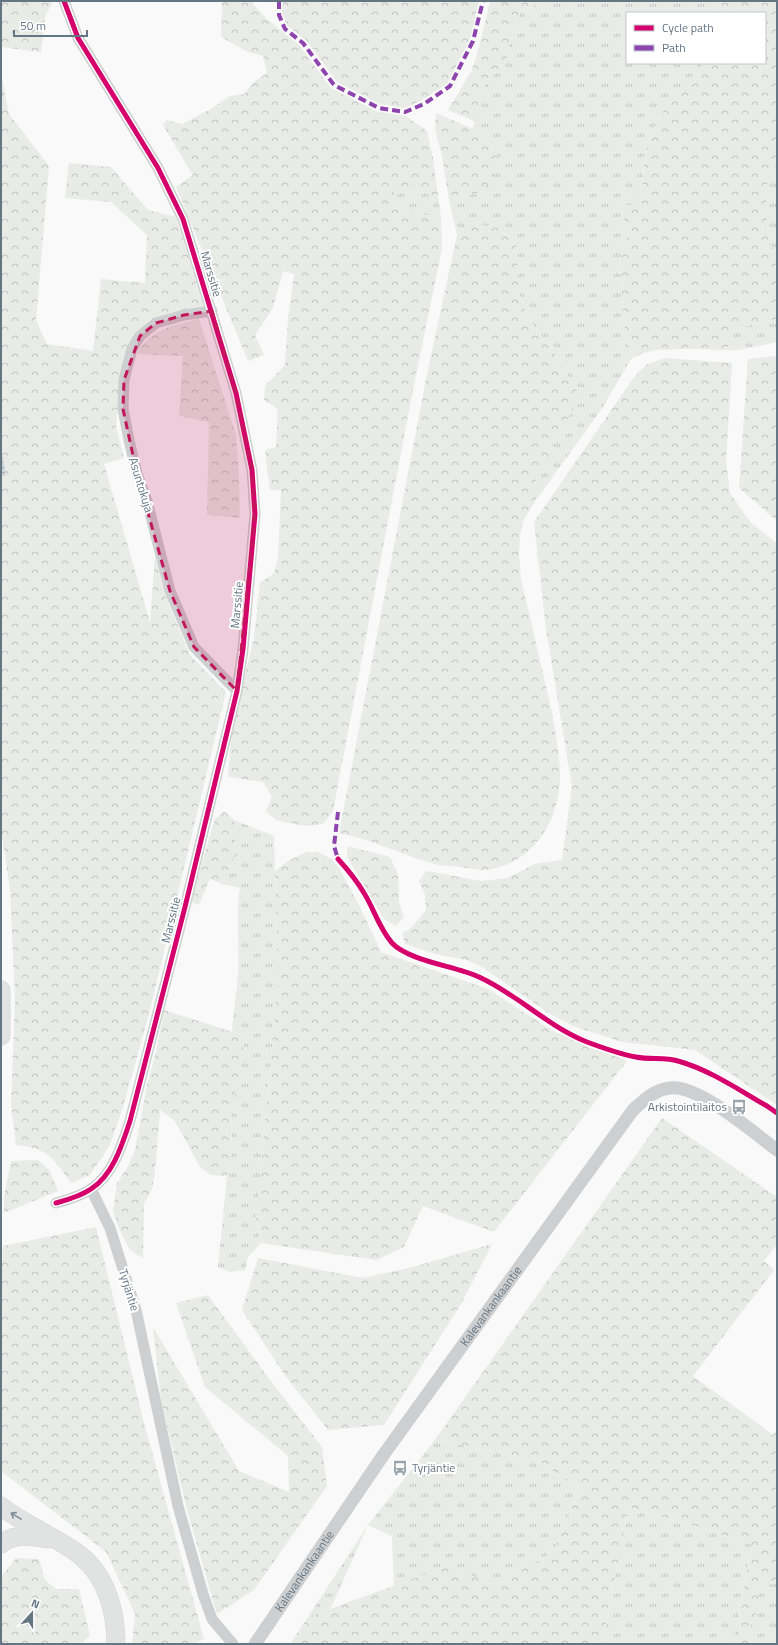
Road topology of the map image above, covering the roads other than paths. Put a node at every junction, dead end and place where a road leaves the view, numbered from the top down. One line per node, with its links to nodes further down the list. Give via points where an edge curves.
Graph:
1 (64, 1): 2 (street, Marssitie, via 78,38 158,168 180,213)
2 (212, 311): 3 (street, Marssitie, via 236,393 253,477 255,514); 3 (street, Asuntokuja, via 156,323 140,336 132,349 124,380 123,408 136,468 170,591 194,647)
3 (237, 690): 7 (street, Marssitie, via 130,1121 112,1167)
4 (1, 990): 5 (highway)
5 (1, 1036)
6 (777, 1150): 14 (street, Kalevankankaantie, via 710,1100 692,1091 670,1088 654,1093 633,1110 384,1454)
7 (91, 1189): 8 (street, Marssitie); 13 (street, Tyrjäntie, via 110,1228 136,1310 178,1506 203,1594 212,1619)
8 (56, 1203)
9 (1, 1506): 10 (highway, one-way to 9)
10 (56, 1540): 11 (highway, via 30,1536 14,1538); 12 (highway, via 82,1556 104,1584 112,1606)
11 (1, 1544)
12 (116, 1644)
13 (233, 1644)
14 (255, 1644)

